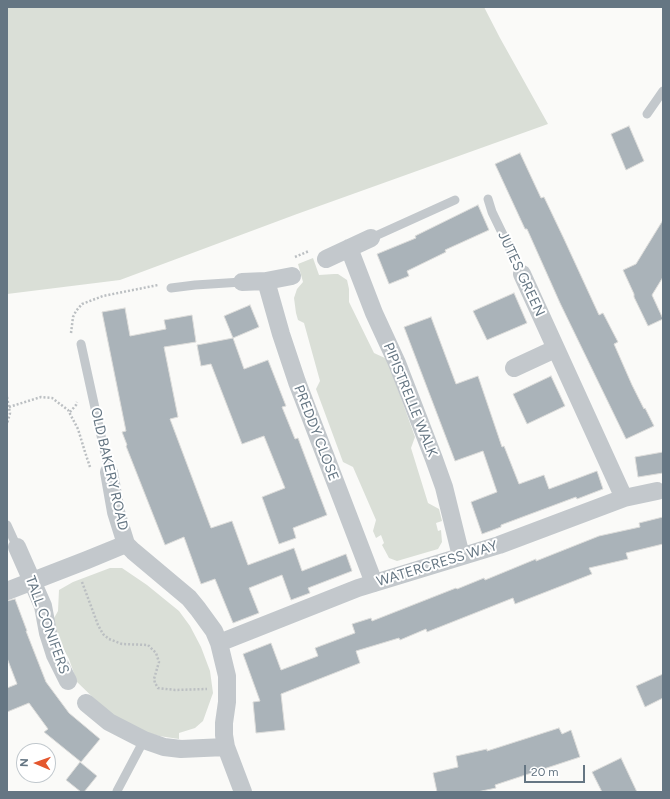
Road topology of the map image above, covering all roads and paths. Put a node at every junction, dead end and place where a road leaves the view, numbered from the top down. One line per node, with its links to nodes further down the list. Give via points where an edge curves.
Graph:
1 (663, 91): 2 (lane)
2 (647, 114)
3 (488, 199): 8 (lane, JUTES GREEN)
4 (455, 200): 5 (lane)
5 (371, 238): 6 (street)
6 (349, 248): 7 (street); 25 (street, PIPISTRELLE WALK, via 434,459 444,487)
7 (326, 259)
8 (522, 274): 14 (street, JUTES GREEN)
9 (292, 276): 10 (street)
10 (266, 281): 11 (street); 28 (street, PREDDY CLOSE, via 297,382)
11 (242, 282): 12 (lane)
12 (171, 288)
13 (81, 344): 19 (lane, OLD BAKERY ROAD)
14 (555, 349): 15 (street); 21 (street, JUTES GREEN)
15 (514, 368)
16 (7, 397): 17 (path)
17 (9, 407): 18 (path); 19 (path, via 41,397 52,398 68,410 78,428 91,467)
18 (7, 424)
19 (109, 472): 23 (street, OLD BAKERY ROAD, via 116,512)
20 (657, 491): 21 (street, WATERCRESS WAY)
21 (624, 498): 25 (street, WATERCRESS WAY, via 499,546)
22 (7, 525): 24 (lane, TALL CONIFERS)
23 (126, 544): 26 (street); 30 (street, OLD BAKERY ROAD, via 189,598 207,620)
24 (17, 547): 27 (street, TALL CONIFERS)
25 (461, 556): 28 (street, WATERCRESS WAY)
26 (74, 565): 27 (street); 32 (path, via 103,634 122,644 148,645 156,653 159,662 154,679 158,688)
27 (32, 582): 29 (street); 31 (street, TALL CONIFERS, via 43,606 55,655)
28 (374, 583): 30 (street, WATERCRESS WAY)
29 (7, 591)
30 (219, 643): 32 (street, OLD BAKERY ROAD)
31 (68, 681)
32 (228, 690): 35 (street, OLD BAKERY ROAD, via 224,723)
33 (86, 703): 34 (street, via 109,722)
34 (144, 740): 35 (street, via 164,747 181,749); 36 (lane)
35 (226, 747): 37 (street, OLD BAKERY ROAD)
36 (117, 791)
37 (243, 792)

